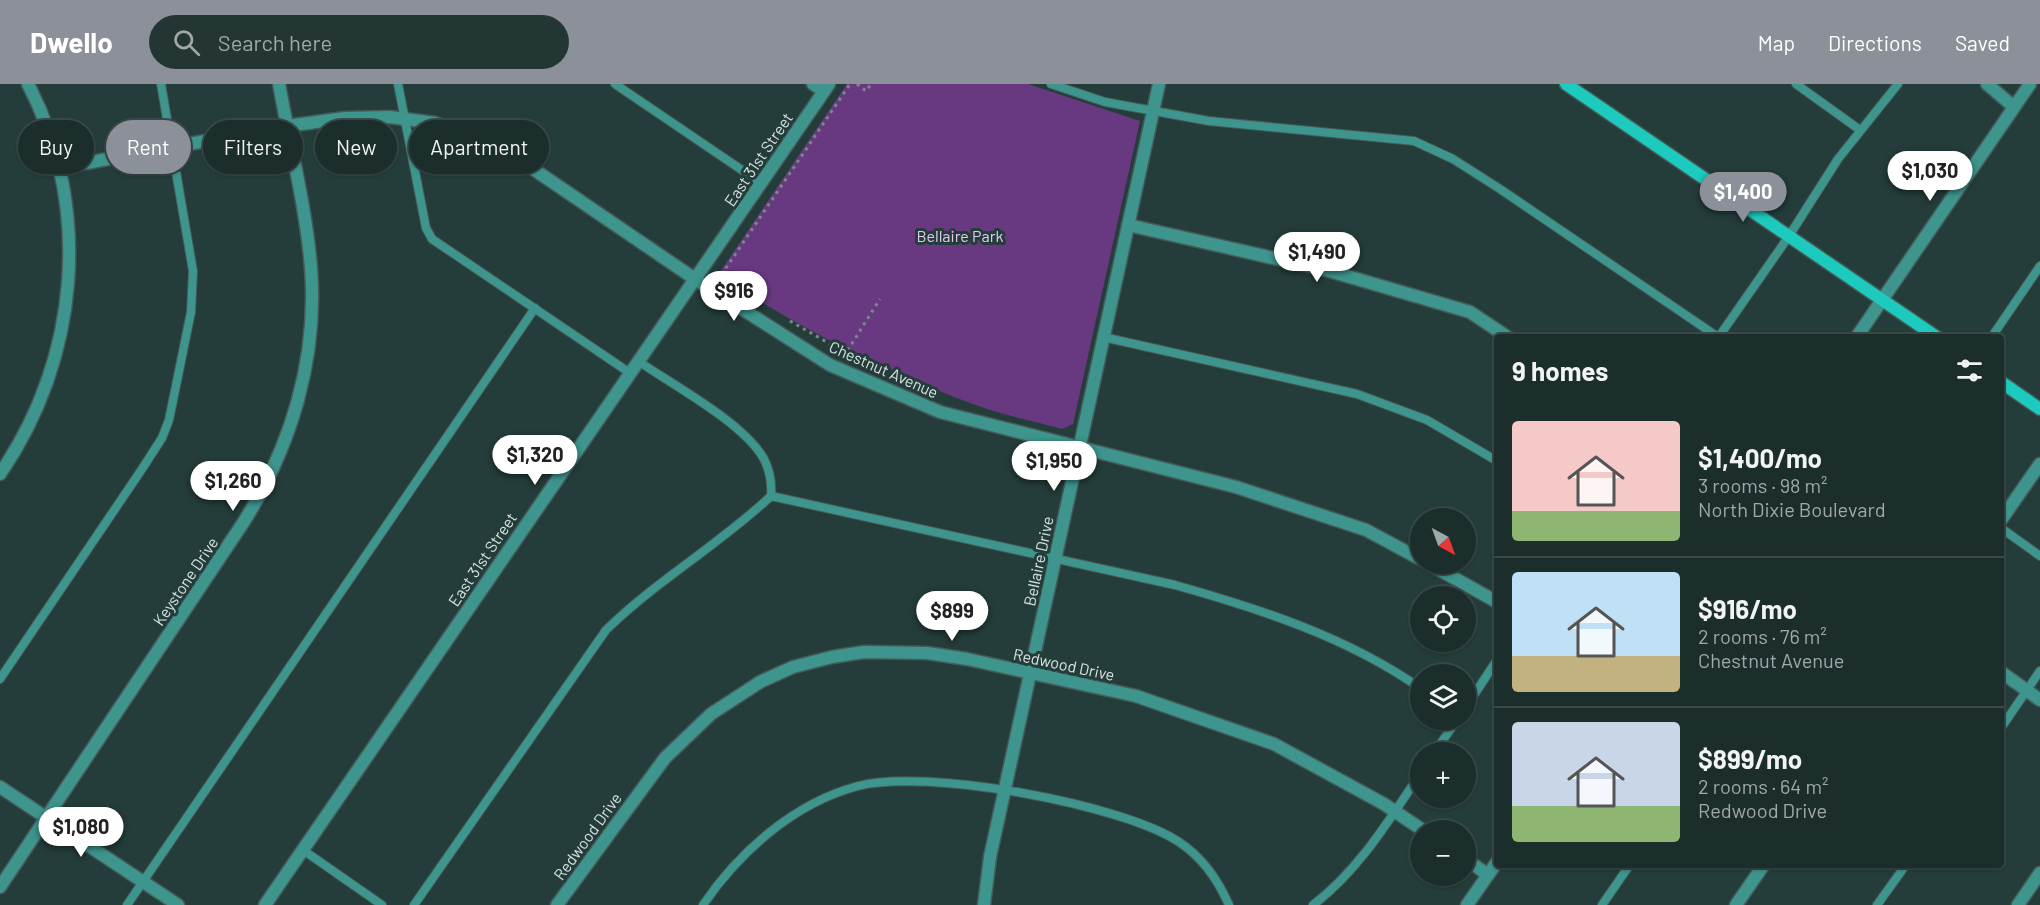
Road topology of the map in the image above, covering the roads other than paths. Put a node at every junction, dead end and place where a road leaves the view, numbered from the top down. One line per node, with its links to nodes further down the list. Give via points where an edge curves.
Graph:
1 (28, 84): 18 (street)
2 (161, 84): 19 (lane)
3 (279, 84): 20 (street, Keystone Drive)
4 (398, 84): 17 (lane)
5 (615, 84): 26 (lane)
6 (813, 84): 14 (street)
7 (1051, 84): 16 (lane, via 1105,102)
8 (1159, 84): 16 (street, Bellaire Drive)
9 (1566, 84): 28 (main road)
10 (1796, 84): 22 (lane)
11 (1898, 84): 22 (lane)
12 (1987, 84): 15 (street)
13 (2030, 84): 15 (street)
14 (826, 88): 26 (street, East 31st Street)
15 (2014, 107): 31 (street)
16 (1153, 111): 27 (street, Bellaire Drive); 34 (lane, via 1209,121 1414,141 1453,159 1500,189)
17 (403, 119): 21 (street, Chestnut Avenue, via 345,118); 30 (street, Chestnut Avenue, via 435,123 477,137 517,158); 32 (lane, via 426,228 432,239)
18 (44, 120)
19 (166, 120)
20 (286, 120)
21 (303, 124)
22 (1860, 130): 28 (lane)
23 (60, 174): 47 (street, via 70,249 64,322 35,414)
24 (175, 174): 60 (lane, via 193,271 191,312 169,420 142,469)
25 (296, 174): 70 (street, Keystone Drive, via 309,246 309,345 292,422 276,464 249,514)
26 (761, 183): 30 (street, East 31st Street)
27 (1128, 225): 33 (street, via 1326,270 1470,312); 39 (street, Bellaire Drive)
28 (1789, 236): 31 (main road); 35 (lane)
29 (2040, 266): 38 (lane)
30 (695, 279): 40 (street, East 31st Street); 44 (street, Chestnut Avenue, via 830,365 939,412)
31 (1882, 299): 36 (street); 37 (main road)
32 (535, 308): 41 (lane); 80 (lane)
33 (1503, 334)
34 (1714, 334)
35 (1720, 334)
36 (1859, 334)
37 (1932, 334)
38 (1994, 334)
39 (1104, 337): 44 (street, Bellaire Drive); 45 (lane, via 1366,397 1427,420)
40 (638, 362): 41 (street, East 31st Street); 48 (lane, via 732,424 764,459 770,474)
41 (630, 373): 72 (street, East 31st Street)
42 (2004, 383): 43 (main road)
43 (2040, 409)
44 (1079, 449): 51 (street, Chestnut Avenue, via 1236,487 1366,530); 53 (street, Bellaire Drive)
45 (1494, 459)
46 (2040, 464): 49 (street)
47 (0, 474)
48 (771, 496): 53 (lane); 86 (lane, via 745,520 638,599 606,630)
49 (2004, 516)
50 (2004, 530): 52 (lane)
51 (1410, 554)
52 (2040, 556)
53 (1055, 559): 58 (street, Bellaire Drive); 61 (lane, via 1175,585 1250,607 1356,650)
54 (1447, 574): 55 (street)
55 (1494, 600)
56 (1494, 665): 63 (lane)
57 (2040, 671): 62 (lane)
58 (1030, 673): 68 (street, Bellaire Drive); 69 (street, Redwood Drive, via 1136,696 1274,744); 87 (street, Redwood Drive, via 957,658 892,651 832,657 793,667 760,682 711,714 665,758)
59 (2004, 674): 62 (street)
60 (0, 680)
61 (1410, 681)
62 (2027, 690): 64 (street); 65 (lane)
63 (1476, 692)
64 (2040, 700)
65 (2004, 724)
66 (0, 787): 70 (street)
67 (1410, 789): 69 (lane)
68 (1005, 790): 88 (lane, via 903,780 876,782 831,795 777,827 739,859); 89 (street, Bellaire Drive); 90 (lane, via 1149,825 1198,856)
69 (1395, 811): 71 (street, Redwood Drive); 91 (lane, via 1341,882)
70 (45, 817): 80 (street); 81 (street, Keystone Drive)
71 (1410, 821)
72 (303, 850): 84 (street, East 31st Street); 85 (lane)
73 (1476, 866): 79 (street)
74 (1494, 866): 79 (street)
75 (1628, 868): 93 (lane)
76 (1762, 868): 94 (street)
77 (1904, 868): 95 (lane)
78 (2040, 873): 96 (street)
79 (1488, 875): 92 (street)
80 (142, 880): 82 (lane); 83 (street)
81 (0, 887)
82 (127, 905)
83 (178, 905)
84 (265, 905)
85 (382, 905)
86 (414, 905)
87 (557, 905)
88 (703, 905)
89 (984, 905)
90 (1229, 905)
91 (1313, 905)
92 (1467, 905)
93 (1602, 905)
94 (1736, 905)
95 (1877, 905)
96 (2018, 905)

